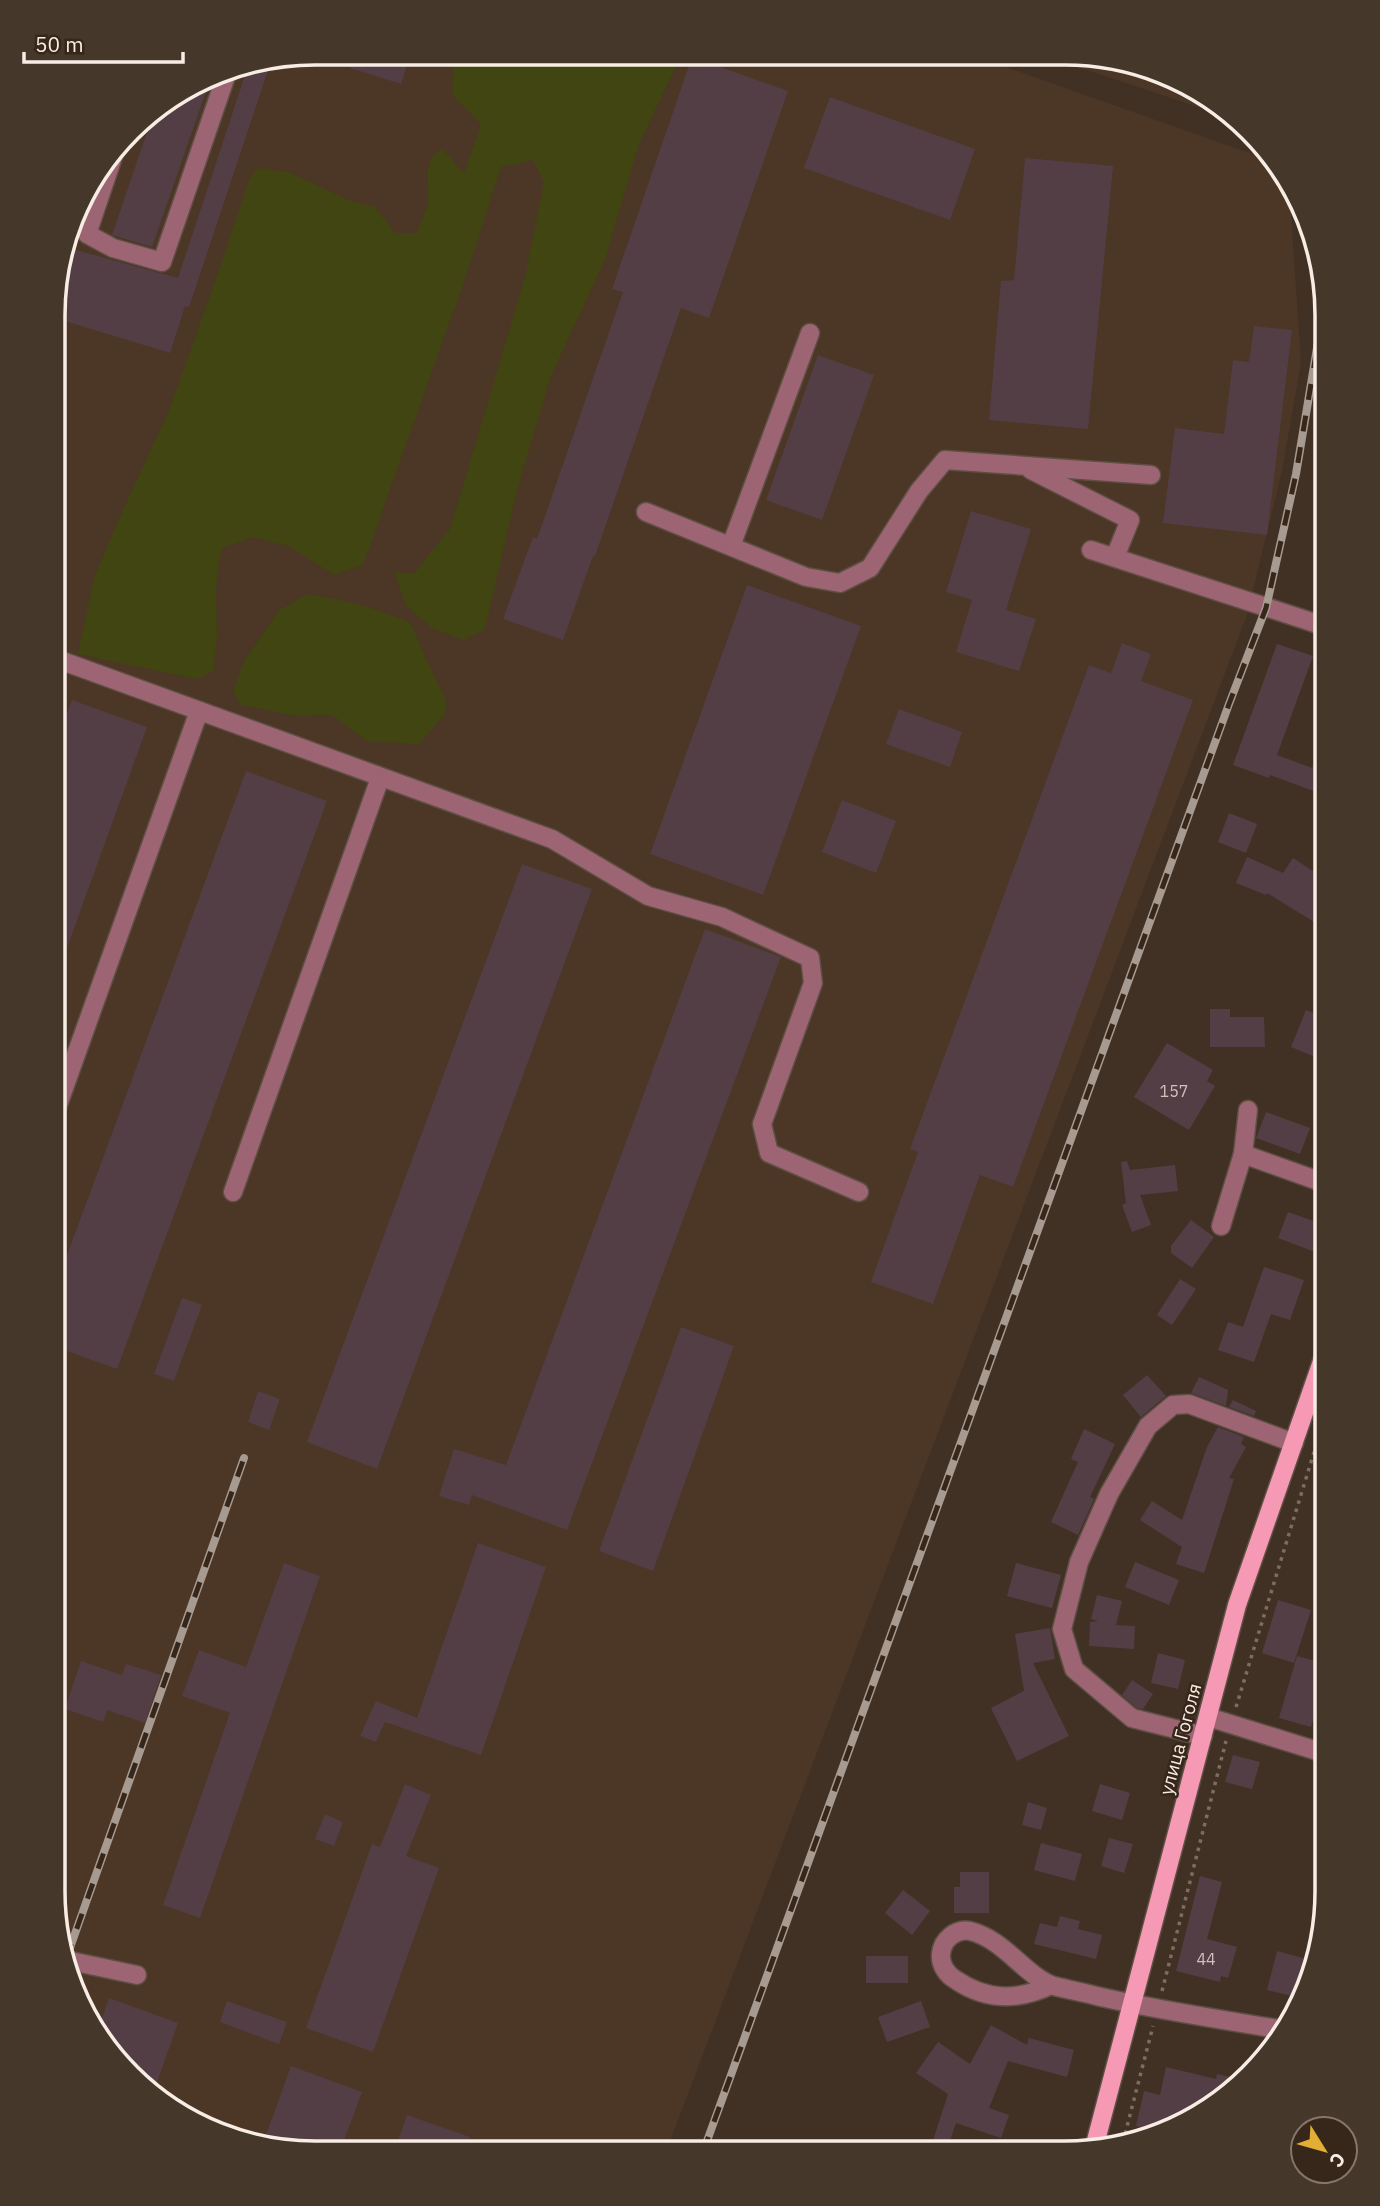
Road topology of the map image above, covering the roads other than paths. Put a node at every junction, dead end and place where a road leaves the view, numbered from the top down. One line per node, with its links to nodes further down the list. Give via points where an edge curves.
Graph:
1 (224, 82): 2 (street, via 162,262 113,248 87,234)
2 (106, 177)
3 (810, 333): 7 (street)
4 (1023, 466): 5 (street); 7 (street, via 945,460 919,491 870,568 840,583 806,577); 9 (street, via 1130,520)
5 (1151, 475)
6 (646, 512): 7 (street)
7 (731, 547)
8 (1091, 550): 9 (street)
9 (1115, 557): 10 (street)
10 (1315, 623)
11 (65, 662): 12 (street)
12 (199, 711): 13 (street); 14 (street)
13 (380, 778): 18 (street); 19 (street, via 552,839 648,896 722,917 810,958 813,983 762,1124 769,1153)
14 (65, 1085)
15 (1248, 1110): 16 (street)
16 (1243, 1154): 17 (street); 20 (street)
17 (1315, 1180)
18 (233, 1192)
19 (859, 1192)
20 (1221, 1226)
21 (1315, 1381): 22 (main road, улица Гоголя)
22 (1294, 1443): 23 (main road, улица Гоголя, via 1237,1605); 24 (street, via 1189,1404 1173,1405 1148,1426 1109,1494 1079,1562 1062,1629 1074,1669 1132,1718)
23 (1208, 1717): 24 (main road, улица Гоголя); 25 (street)
24 (1203, 1736): 29 (main road, улица Гоголя)
25 (1315, 1750)
26 (75, 1962): 27 (street)
27 (137, 1975)
28 (1051, 1985): 28 (street, via 1009,1951 968,1930 953,1934 943,1944 940,1957 947,1975 990,1997 1036,1992); 29 (street)
29 (1132, 2004): 30 (street); 31 (main road, улица Гоголя)
30 (1274, 2028)
31 (1096, 2139)

